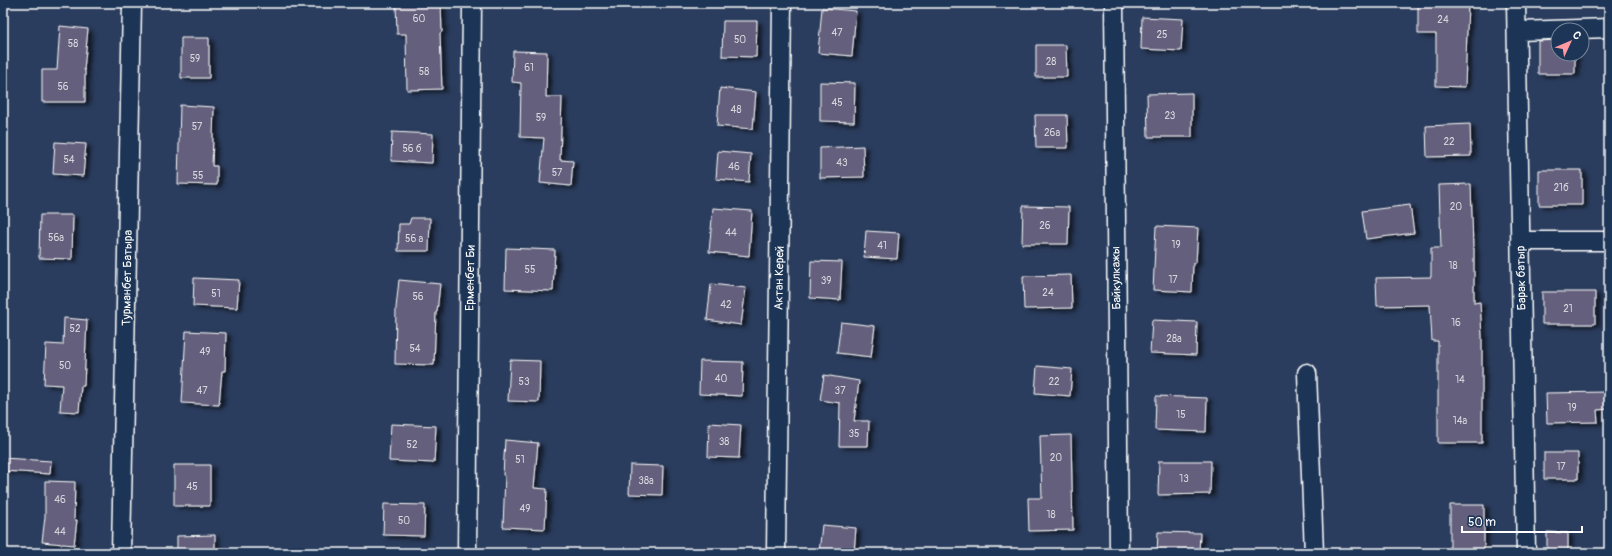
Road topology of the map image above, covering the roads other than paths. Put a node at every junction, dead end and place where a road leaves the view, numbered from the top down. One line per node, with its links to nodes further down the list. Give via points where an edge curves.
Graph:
1 (132, 3): 11 (street, Турманбет Батыра)
2 (472, 3): 12 (street, Ерменбет Би)
3 (782, 3): 13 (street, Актан Керей)
4 (1114, 3): 14 (street, Байкулкажы)
5 (1516, 3): 7 (street, Барак батыр)
6 (1609, 28): 7 (street)
7 (1517, 31): 8 (street, Барак батыр)
8 (1520, 241): 9 (street); 16 (street, Барак батыр)
9 (1609, 241)
10 (1307, 373): 15 (street)
11 (122, 553)
12 (467, 553)
13 (776, 553)
14 (1119, 553)
15 (1314, 553)
16 (1526, 553)

